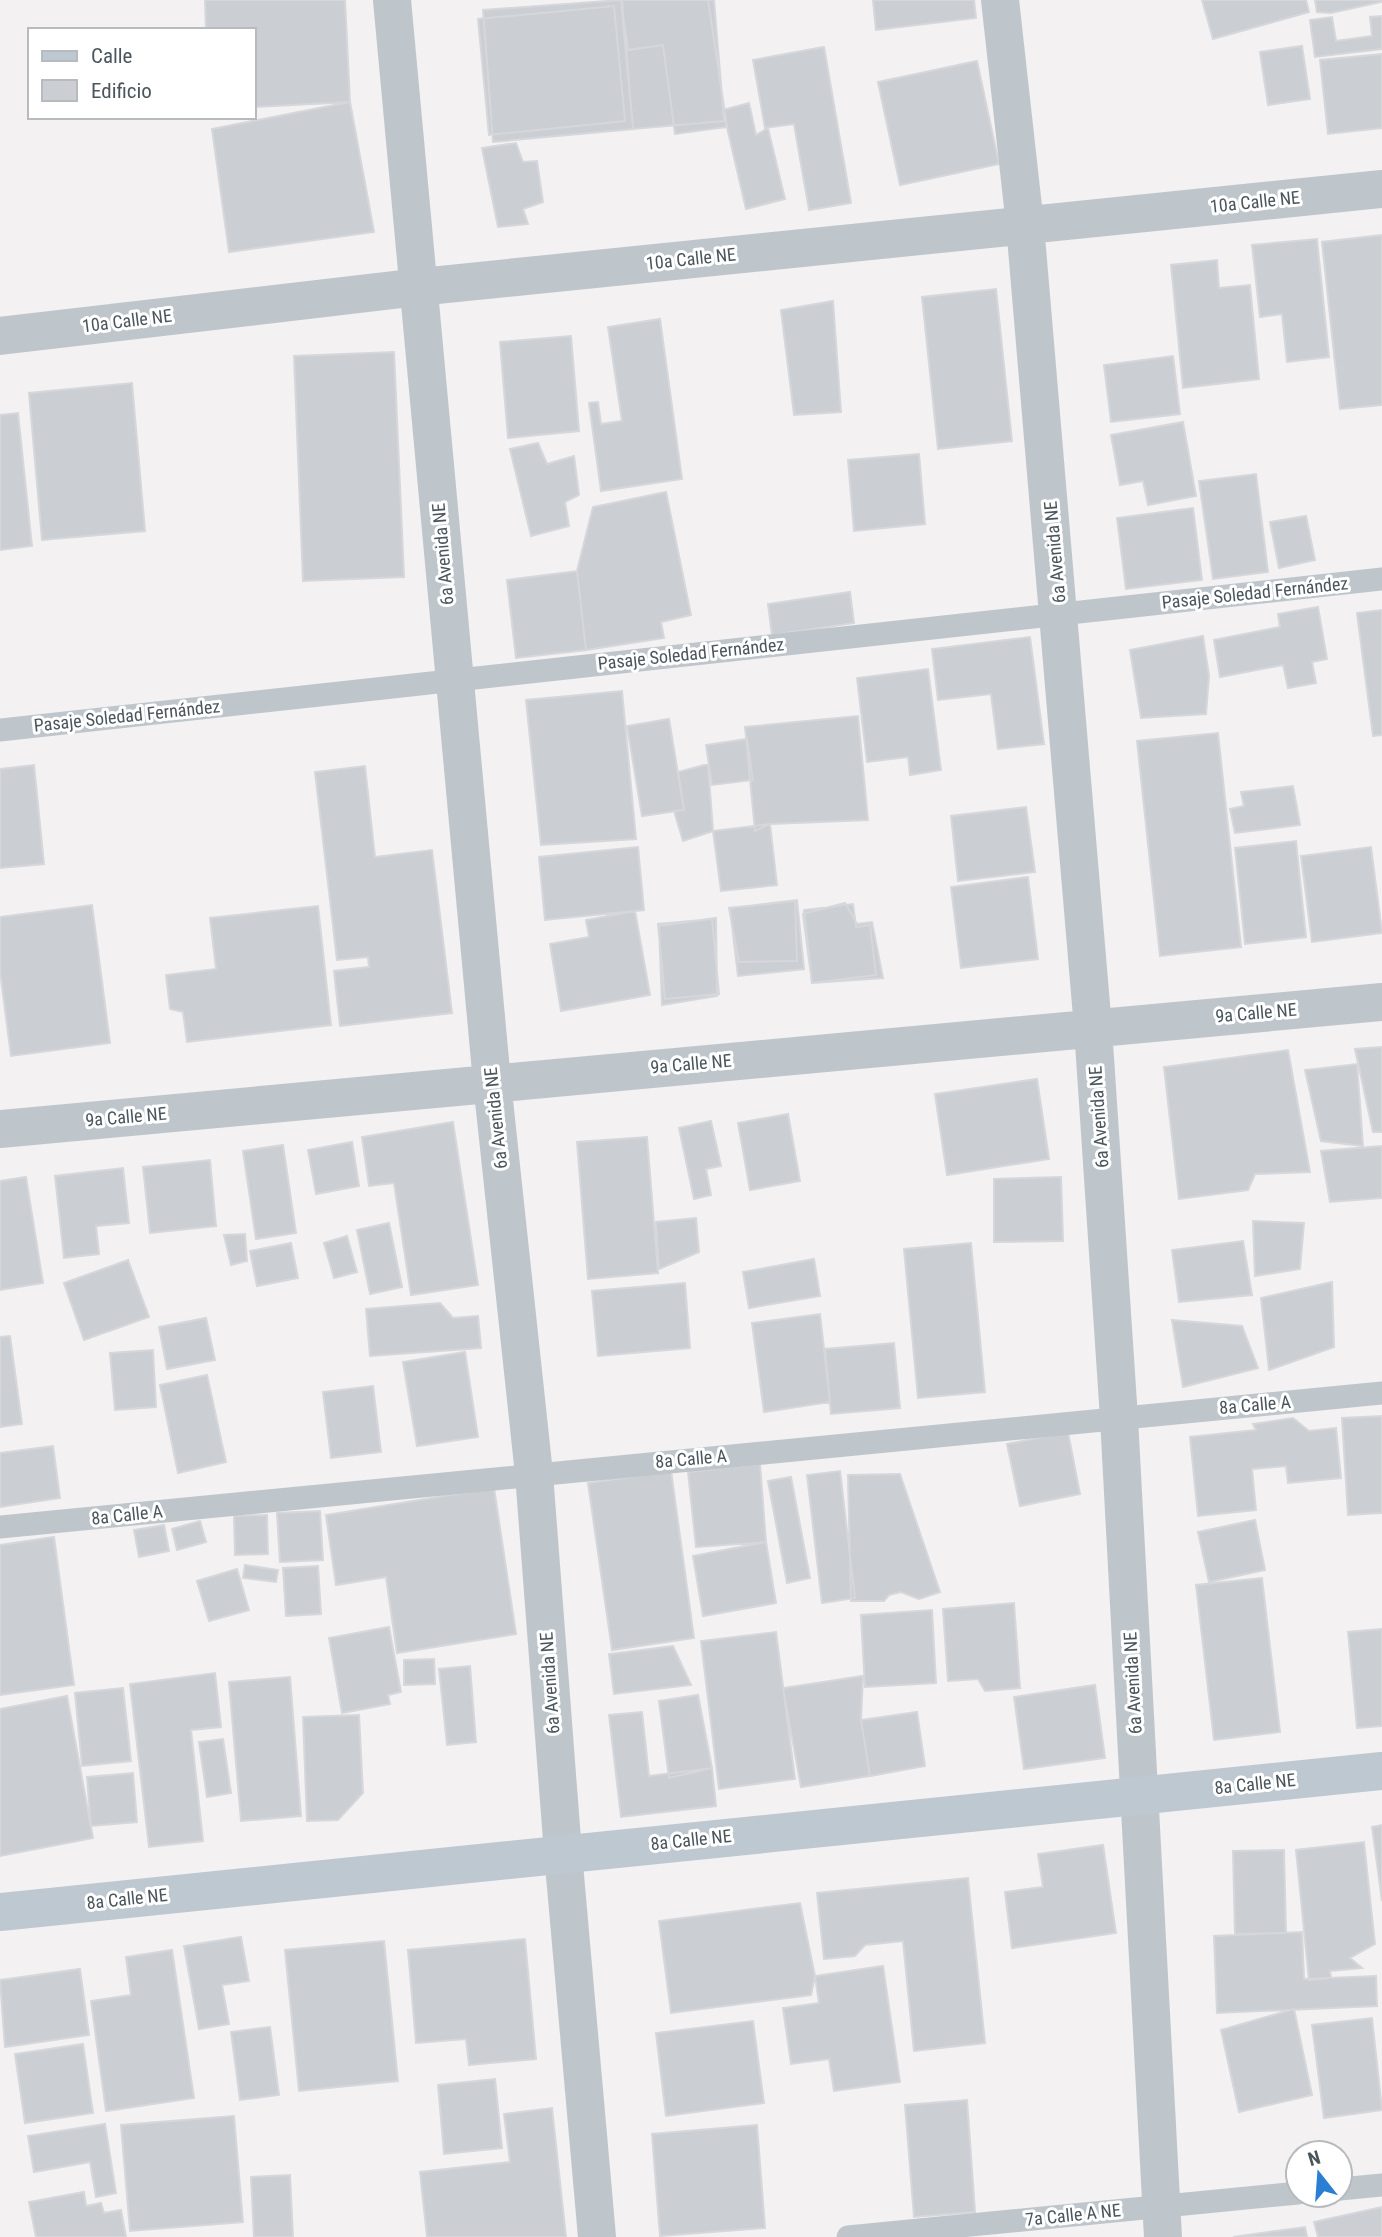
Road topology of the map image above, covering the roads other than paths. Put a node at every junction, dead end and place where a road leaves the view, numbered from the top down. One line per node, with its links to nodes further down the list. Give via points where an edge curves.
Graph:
1 (392, 0): 5 (street, 6a Avenida NE)
2 (1000, 0): 4 (street, 6a Avenida NE)
3 (1382, 189): 4 (street, 10a Calle NE)
4 (1025, 225): 5 (street, 10a Calle NE); 8 (street, 6a Avenida NE)
5 (419, 286): 6 (street, 10a Calle NE); 9 (street, 6a Avenida NE)
6 (0, 336)
7 (1382, 579): 8 (lane, Pasaje Soledad Fernández)
8 (1060, 614): 9 (lane, Pasaje Soledad Fernández); 12 (street, 6a Avenida NE)
9 (454, 680): 10 (lane, Pasaje Soledad Fernández); 13 (street, 6a Avenida NE)
10 (0, 730)
11 (1382, 1002): 12 (street, 9a Calle NE)
12 (1093, 1028): 13 (street, 9a Calle NE); 16 (street, 6a Avenida NE)
13 (492, 1082): 14 (street, 9a Calle NE); 17 (street, 6a Avenida NE)
14 (0, 1129)
15 (1382, 1393): 16 (lane, 8a Calle A)
16 (1119, 1418): 17 (lane, 8a Calle A); 20 (street, 6a Avenida NE)
17 (534, 1474): 18 (lane, 8a Calle A); 21 (street, 6a Avenida NE)
18 (0, 1527)
19 (1382, 1771): 20 (street, 8a Calle NE)
20 (1140, 1796): 21 (street, 8a Calle NE); 26 (street, 6a Avenida NE)
21 (563, 1853): 22 (street, 8a Calle NE); 27 (street, 6a Avenida NE)
22 (0, 1912)
23 (1382, 2185): 24 (lane)
24 (1354, 2188)
25 (1284, 2196): 26 (lane, 7a Calle A NE)
26 (1162, 2222): 28 (lane, 7a Calle A NE)
27 (597, 2237)
28 (848, 2237)

